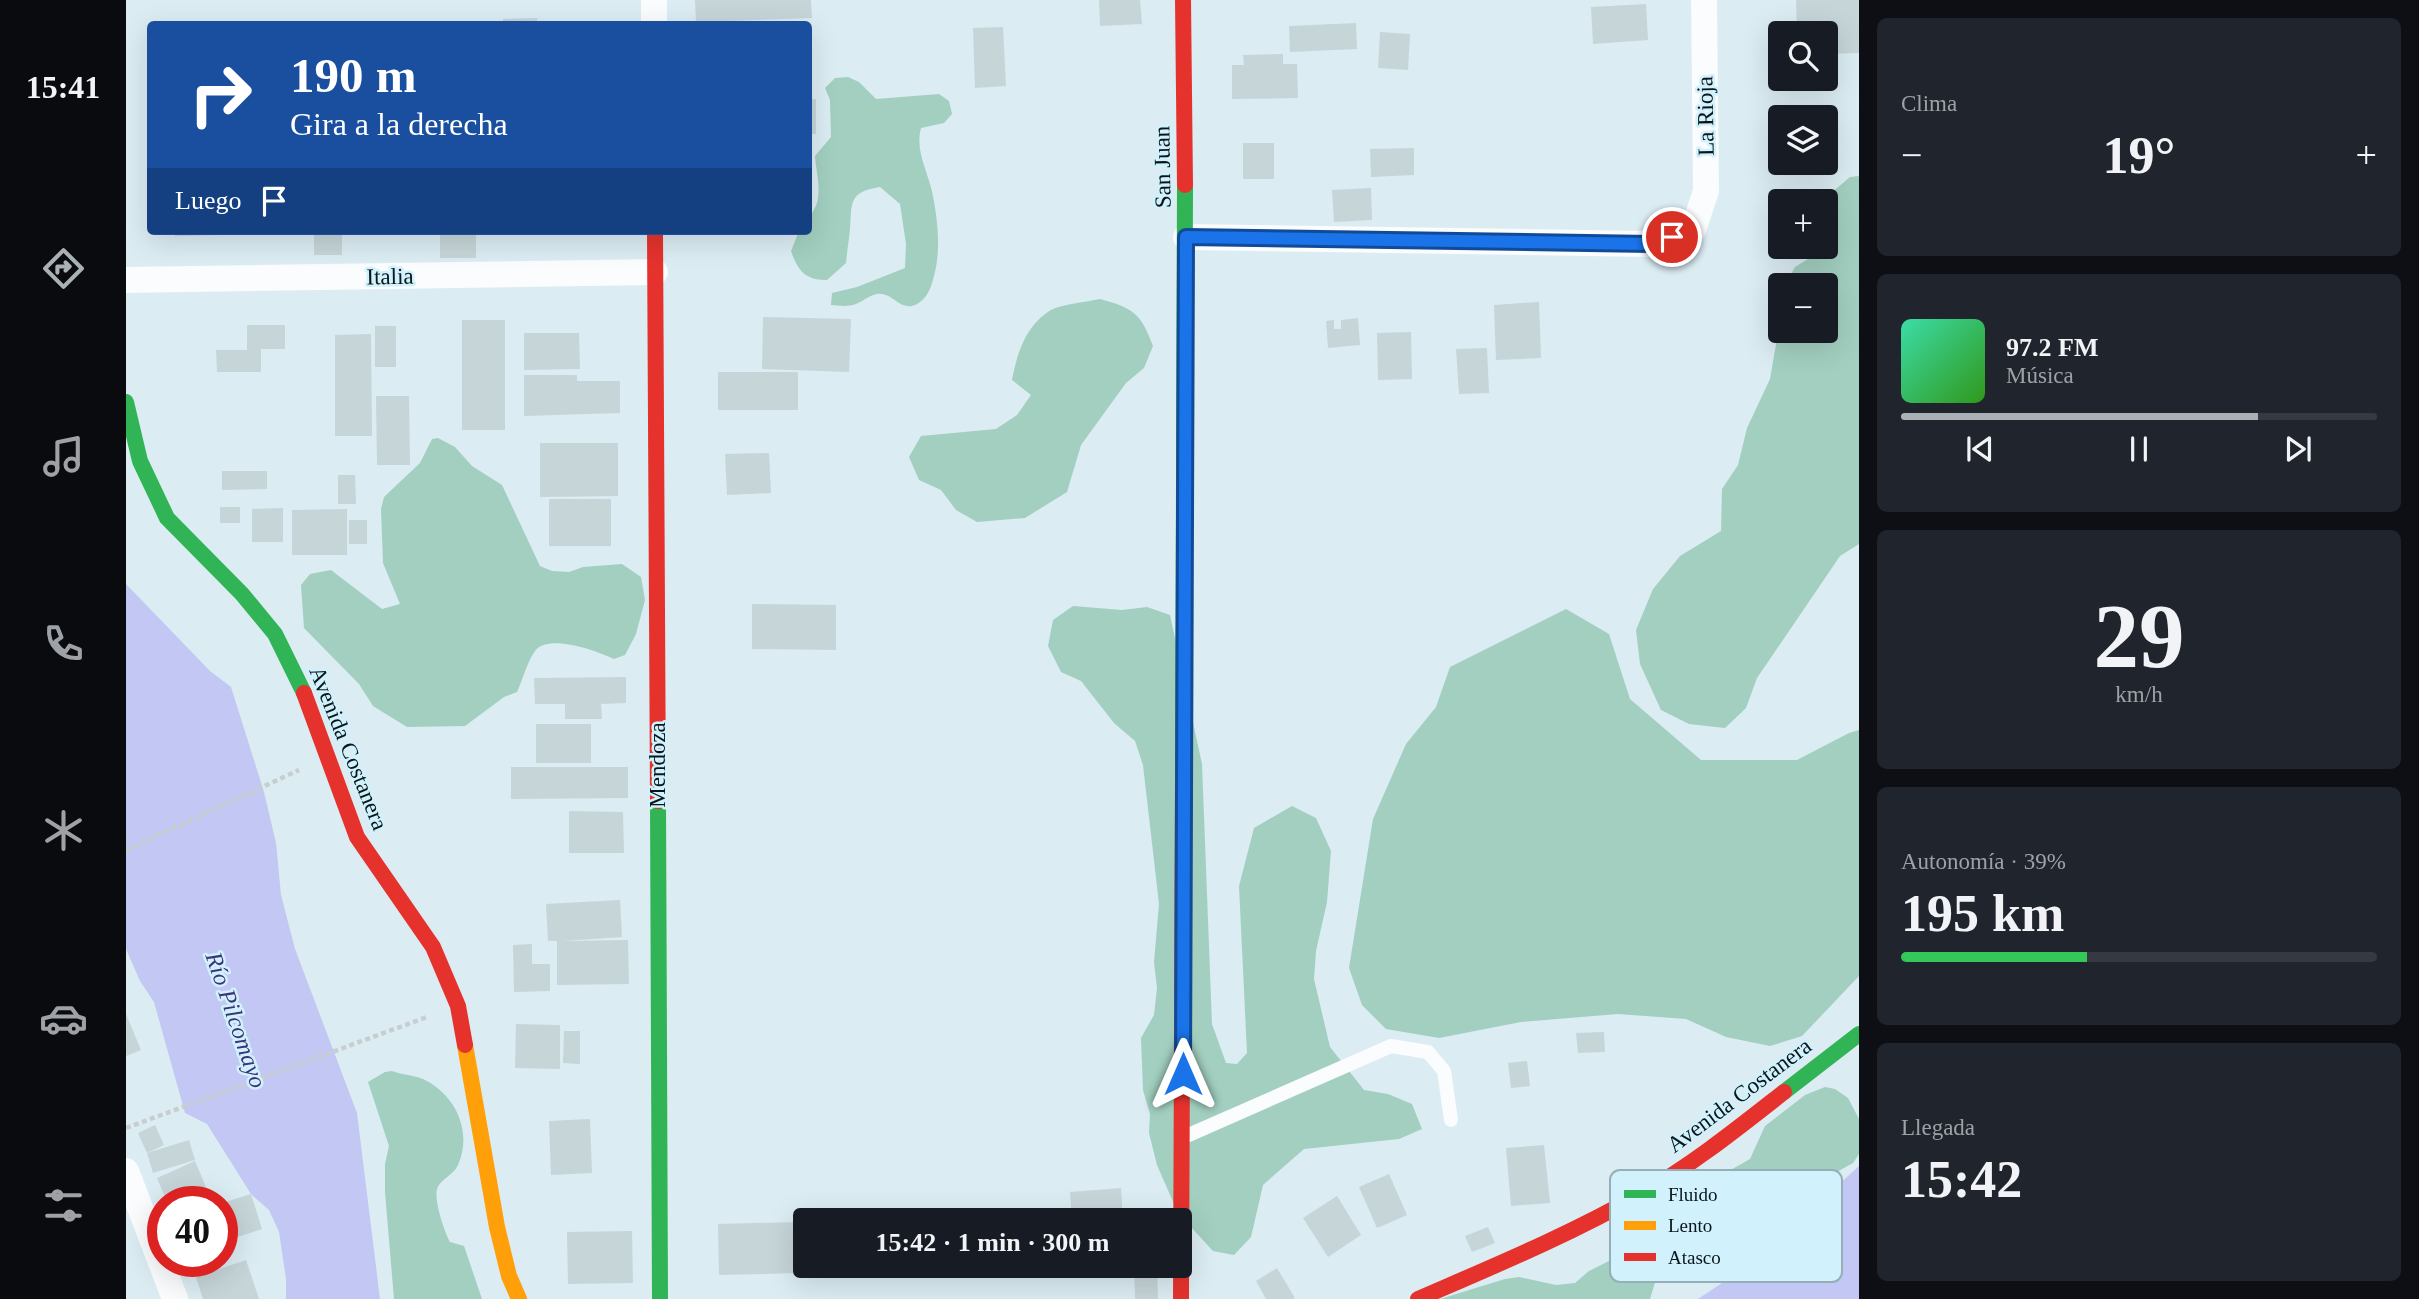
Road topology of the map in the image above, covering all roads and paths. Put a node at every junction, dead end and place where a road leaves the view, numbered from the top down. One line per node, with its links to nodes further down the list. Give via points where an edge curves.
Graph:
1 (654, 0): 4 (street)
2 (1183, 0): 6 (street, San Juan)
3 (1704, 0): 6 (street, La Rioja, via 1706,191 1693,230 1651,244)
4 (654, 21)
5 (654, 235): 7 (street, Mendoza)
6 (1186, 237): 16 (street, San Juan)
7 (655, 272): 8 (street, Italia); 22 (street, Mendoza)
8 (126, 280)
9 (126, 402): 12 (street, Avenida Costanera, via 140,461 167,518 275,634 299,680 356,837 433,947)
10 (276, 781): 11 (path)
11 (126, 850)
12 (457, 1006): 15 (path); 21 (street, Avenida Costanera, via 498,1227)
13 (1859, 1034): 17 (street, Avenida Costanera)
14 (1451, 1120): 16 (lane, via 1444,1071 1428,1052 1391,1046)
15 (126, 1128)
16 (1183, 1137): 23 (street, San Juan)
17 (1678, 1170)
18 (126, 1171): 20 (street)
19 (1610, 1211): 24 (street, Avenida Costanera)
20 (174, 1299)
21 (519, 1299)
22 (660, 1299)
23 (1181, 1299)
24 (1418, 1299)

